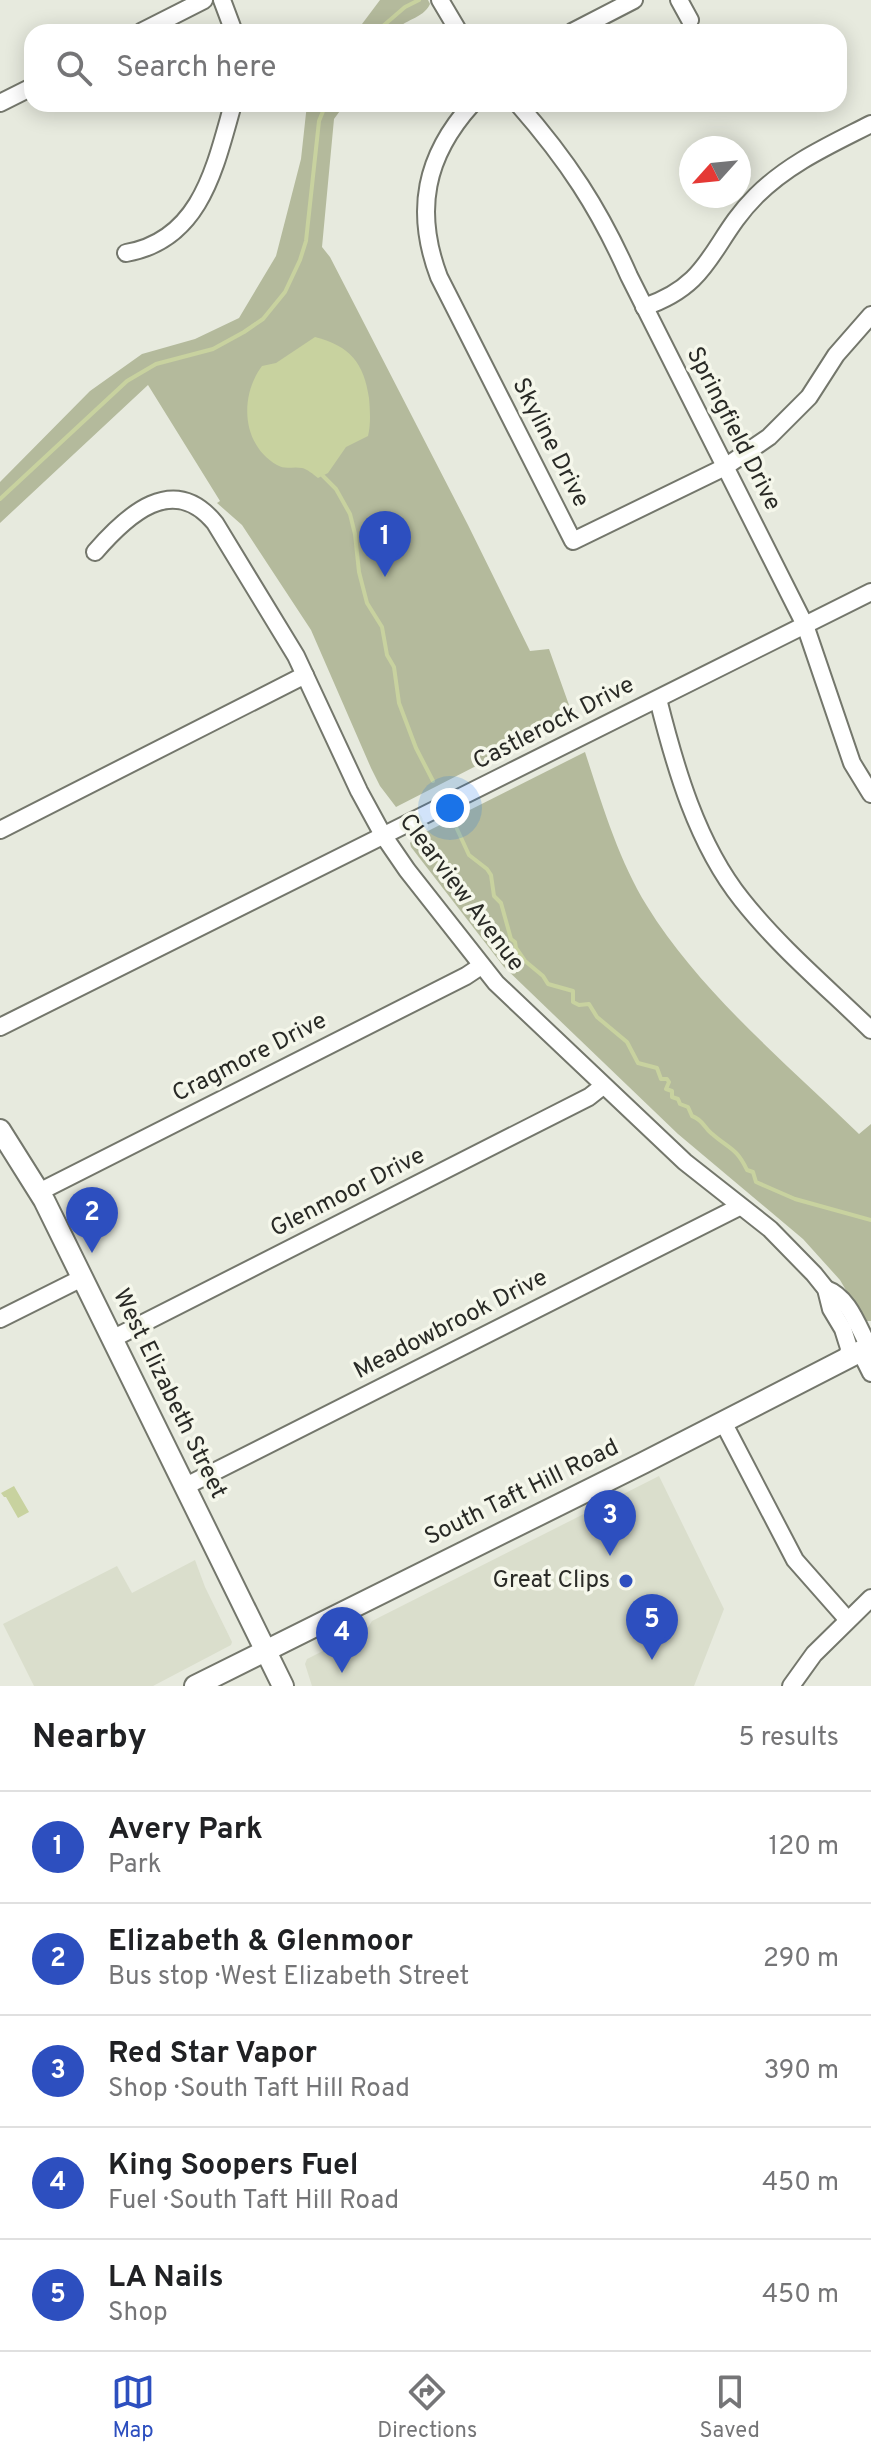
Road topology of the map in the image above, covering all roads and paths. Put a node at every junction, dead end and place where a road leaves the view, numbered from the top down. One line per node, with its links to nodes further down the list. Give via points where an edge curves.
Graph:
1 (204, 0): 7 (street)
2 (222, 0): 8 (street)
3 (440, 0): 9 (street)
4 (634, 0): 10 (street)
5 (679, 0): 6 (street)
6 (690, 20)
7 (157, 24)
8 (231, 24)
9 (454, 24)
10 (588, 24)
11 (24, 91): 12 (street)
12 (0, 103)
13 (230, 112): 17 (street, via 198,205 163,240)
14 (466, 112): 20 (street, Skyline Drive, via 448,134 431,173 425,212 432,257 573,541)
15 (525, 112): 18 (street, Springfield Drive, via 593,203)
16 (871, 124): 18 (street, via 773,180 735,220 699,274 679,292)
17 (126, 253)
18 (644, 307): 20 (street, Springfield Drive)
19 (871, 315): 20 (street, Skyline Drive, via 790,418)
20 (725, 467): 23 (street, Springfield Drive)
21 (95, 552): 24 (street, Clearview Avenue, via 137,513 172,499 193,503 215,523)
22 (871, 592): 23 (street, Castlerock Drive)
23 (805, 625): 25 (street, Castlerock Drive); 26 (street, Springfield Drive, via 852,763)
24 (305, 675): 27 (street); 28 (street, Clearview Avenue)
25 (658, 699): 28 (street, Castlerock Drive); 31 (street, via 698,825 719,867 760,921)
26 (871, 794)
27 (0, 830)
28 (383, 835): 29 (street, Clearview Avenue); 30 (street, Castlerock Drive)
29 (481, 966): 32 (street, Clearview Avenue); 34 (street, Cragmore Drive)
30 (0, 1027)
31 (871, 1030)
32 (603, 1086): 35 (street, Clearview Avenue); 39 (street, Glenmoor Drive)
33 (0, 1130): 34 (main road, West Elizabeth Street)
34 (39, 1192): 36 (main road, West Elizabeth Street)
35 (739, 1207): 37 (street, Clearview Avenue, via 770,1229); 43 (street, Meadowbrook Drive)
36 (82, 1278): 38 (street); 39 (main road, West Elizabeth Street)
37 (826, 1289): 40 (street, Clearview Avenue, via 847,1340); 40 (street, Clearview Avenue, via 837,1293 850,1311)
38 (0, 1319)
39 (112, 1339): 43 (main road, West Elizabeth Street)
40 (862, 1350): 41 (street, Clearview Avenue); 42 (main road, South Taft Hill Road)
41 (871, 1373)
42 (723, 1422): 45 (street, via 795,1560); 46 (main road, South Taft Hill Road)
43 (186, 1486): 46 (main road, West Elizabeth Street)
44 (871, 1598): 45 (street)
45 (847, 1619): 49 (street)
46 (267, 1650): 47 (main road, South Taft Hill Road); 48 (main road, West Elizabeth Street)
47 (195, 1686)
48 (283, 1686)
49 (791, 1686)

